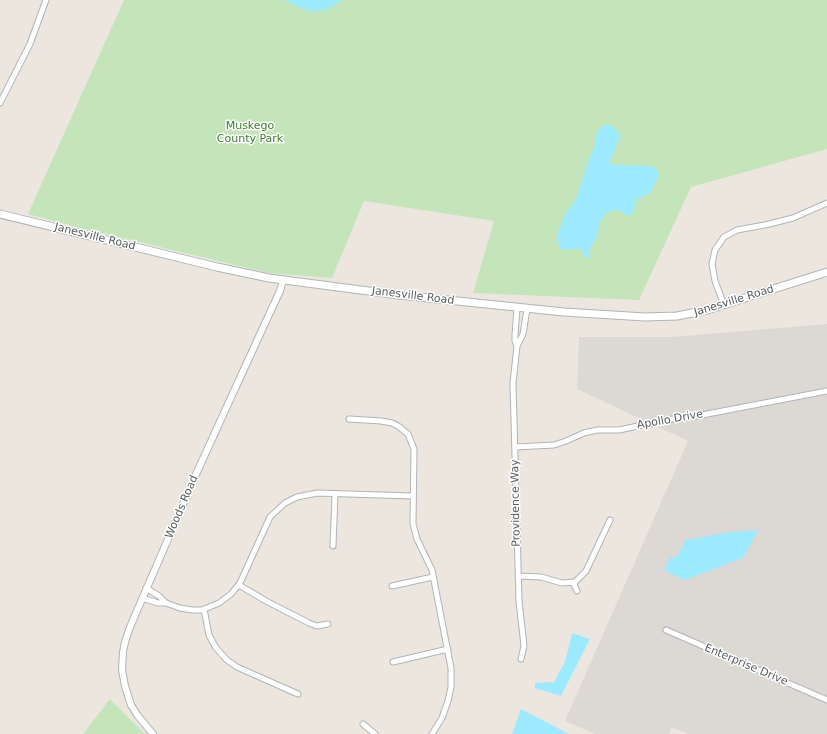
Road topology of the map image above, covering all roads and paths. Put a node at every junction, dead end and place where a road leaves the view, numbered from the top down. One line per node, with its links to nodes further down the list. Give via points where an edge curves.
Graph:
1 (46, 0): 2 (street, via 30,44)
2 (0, 103)
3 (827, 203): 7 (street, via 793,218 737,230 724,237 715,250 712,264)
4 (0, 214): 6 (main road, Janesville Road, via 217,267)
5 (827, 272): 7 (main road, Janesville Road)
6 (283, 280): 8 (main road, Janesville Road); 23 (street, Woods Road)
7 (724, 305): 9 (main road, Janesville Road, via 695,313 656,318)
8 (517, 308): 9 (main road, Janesville Road); 10 (street, Providence Way)
9 (527, 309): 10 (street, Providence Way, via 523,334)
10 (517, 346): 13 (street, Providence Way, via 513,383)
11 (827, 391): 13 (street, Apollo Drive, via 620,430 596,430 554,445)
12 (349, 419): 15 (street, via 392,423 403,429 412,440 414,449)
13 (515, 447): 18 (street, Providence Way)
14 (335, 494): 15 (street); 17 (street); 21 (street, via 304,495 276,510)
15 (413, 496): 19 (street, via 412,516 415,532)
16 (610, 520): 20 (street, via 586,571)
17 (333, 546)
18 (518, 576): 20 (street, via 541,576 562,583); 31 (street, Providence Way, via 524,646)
19 (433, 577): 22 (street); 30 (street)
20 (573, 582): 24 (street)
21 (239, 585): 27 (street, via 219,603); 28 (street, via 309,623 317,626)
22 (392, 586)
23 (146, 588): 25 (street, Woods Road); 26 (street)
24 (577, 591)
25 (142, 598): 26 (street); 36 (street, Woods Road, via 125,642 122,670 132,705)
26 (166, 603): 27 (street, via 186,609)
27 (204, 609): 33 (street, via 209,635 227,660)
28 (328, 624)
29 (666, 630): 34 (street, Enterprise Drive)
30 (448, 650): 32 (street); 38 (street, via 451,668 450,693 442,718)
31 (521, 659)
32 (393, 662)
33 (298, 694)
34 (827, 700)
35 (363, 724): 37 (street)
36 (153, 734)
37 (375, 734)
38 (432, 734)

